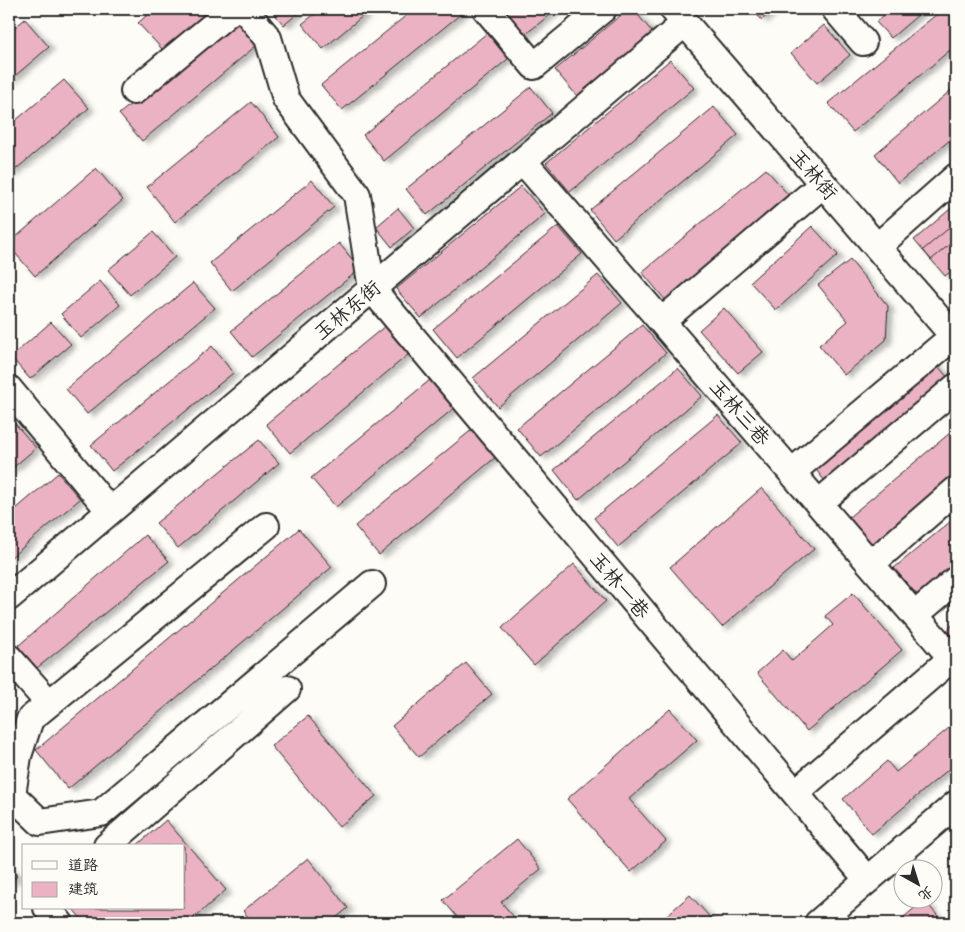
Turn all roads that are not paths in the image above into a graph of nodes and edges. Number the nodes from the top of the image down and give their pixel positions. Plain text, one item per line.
1 (233, 9) edge
2 (244, 9) edge
3 (486, 9) edge
4 (603, 9) edge
5 (835, 9) edge
6 (679, 16) edge
7 (863, 42) dead end
8 (134, 91) dead end
9 (524, 161) junction
10 (956, 178) edge
11 (823, 184) junction
12 (877, 247) junction
13 (372, 289) junction
14 (662, 321) junction
15 (952, 326) edge
16 (956, 388) edge
17 (9, 389) edge
18 (792, 472) junction
19 (956, 490) edge
20 (819, 503) junction
21 (110, 511) junction
22 (266, 526) dead end
23 (872, 563) junction
24 (956, 580) edge
25 (372, 584) dead end
26 (9, 597) edge
27 (916, 614) junction
28 (9, 658) edge
29 (954, 660) edge
30 (287, 689) dead end
31 (49, 704) junction
32 (795, 793) junction
33 (956, 804) edge
34 (109, 844) edge
35 (868, 880) junction
36 (49, 910) edge
37 (60, 923) edge
38 (818, 923) edge

1 - 8 street
2 - 13 street
3 - 4 street
5 - 7 street
6 - 9 street, 玉林东街
6 - 11 street, 玉林街
9 - 13 street, 玉林东街
9 - 14 street, 玉林三巷
10 - 12 street
11 - 12 street, 玉林街
11 - 14 street
12 - 15 street, 玉林街
13 - 21 street, 玉林东街
13 - 32 street, 玉林一巷
14 - 18 street, 玉林三巷
15 - 18 street
16 - 20 street
17 - 21 street
18 - 20 street, 玉林三巷
19 - 23 street
20 - 23 street, 玉林三巷
21 - 26 street, 玉林东街
22 - 31 street
23 - 27 street, 玉林三巷
24 - 27 street
25 - 31 street
27 - 29 street, 玉林三巷
28 - 31 street
29 - 32 street
30 - 34 street
32 - 35 street, 玉林一巷
33 - 35 street
35 - 38 street
36 - 37 street

